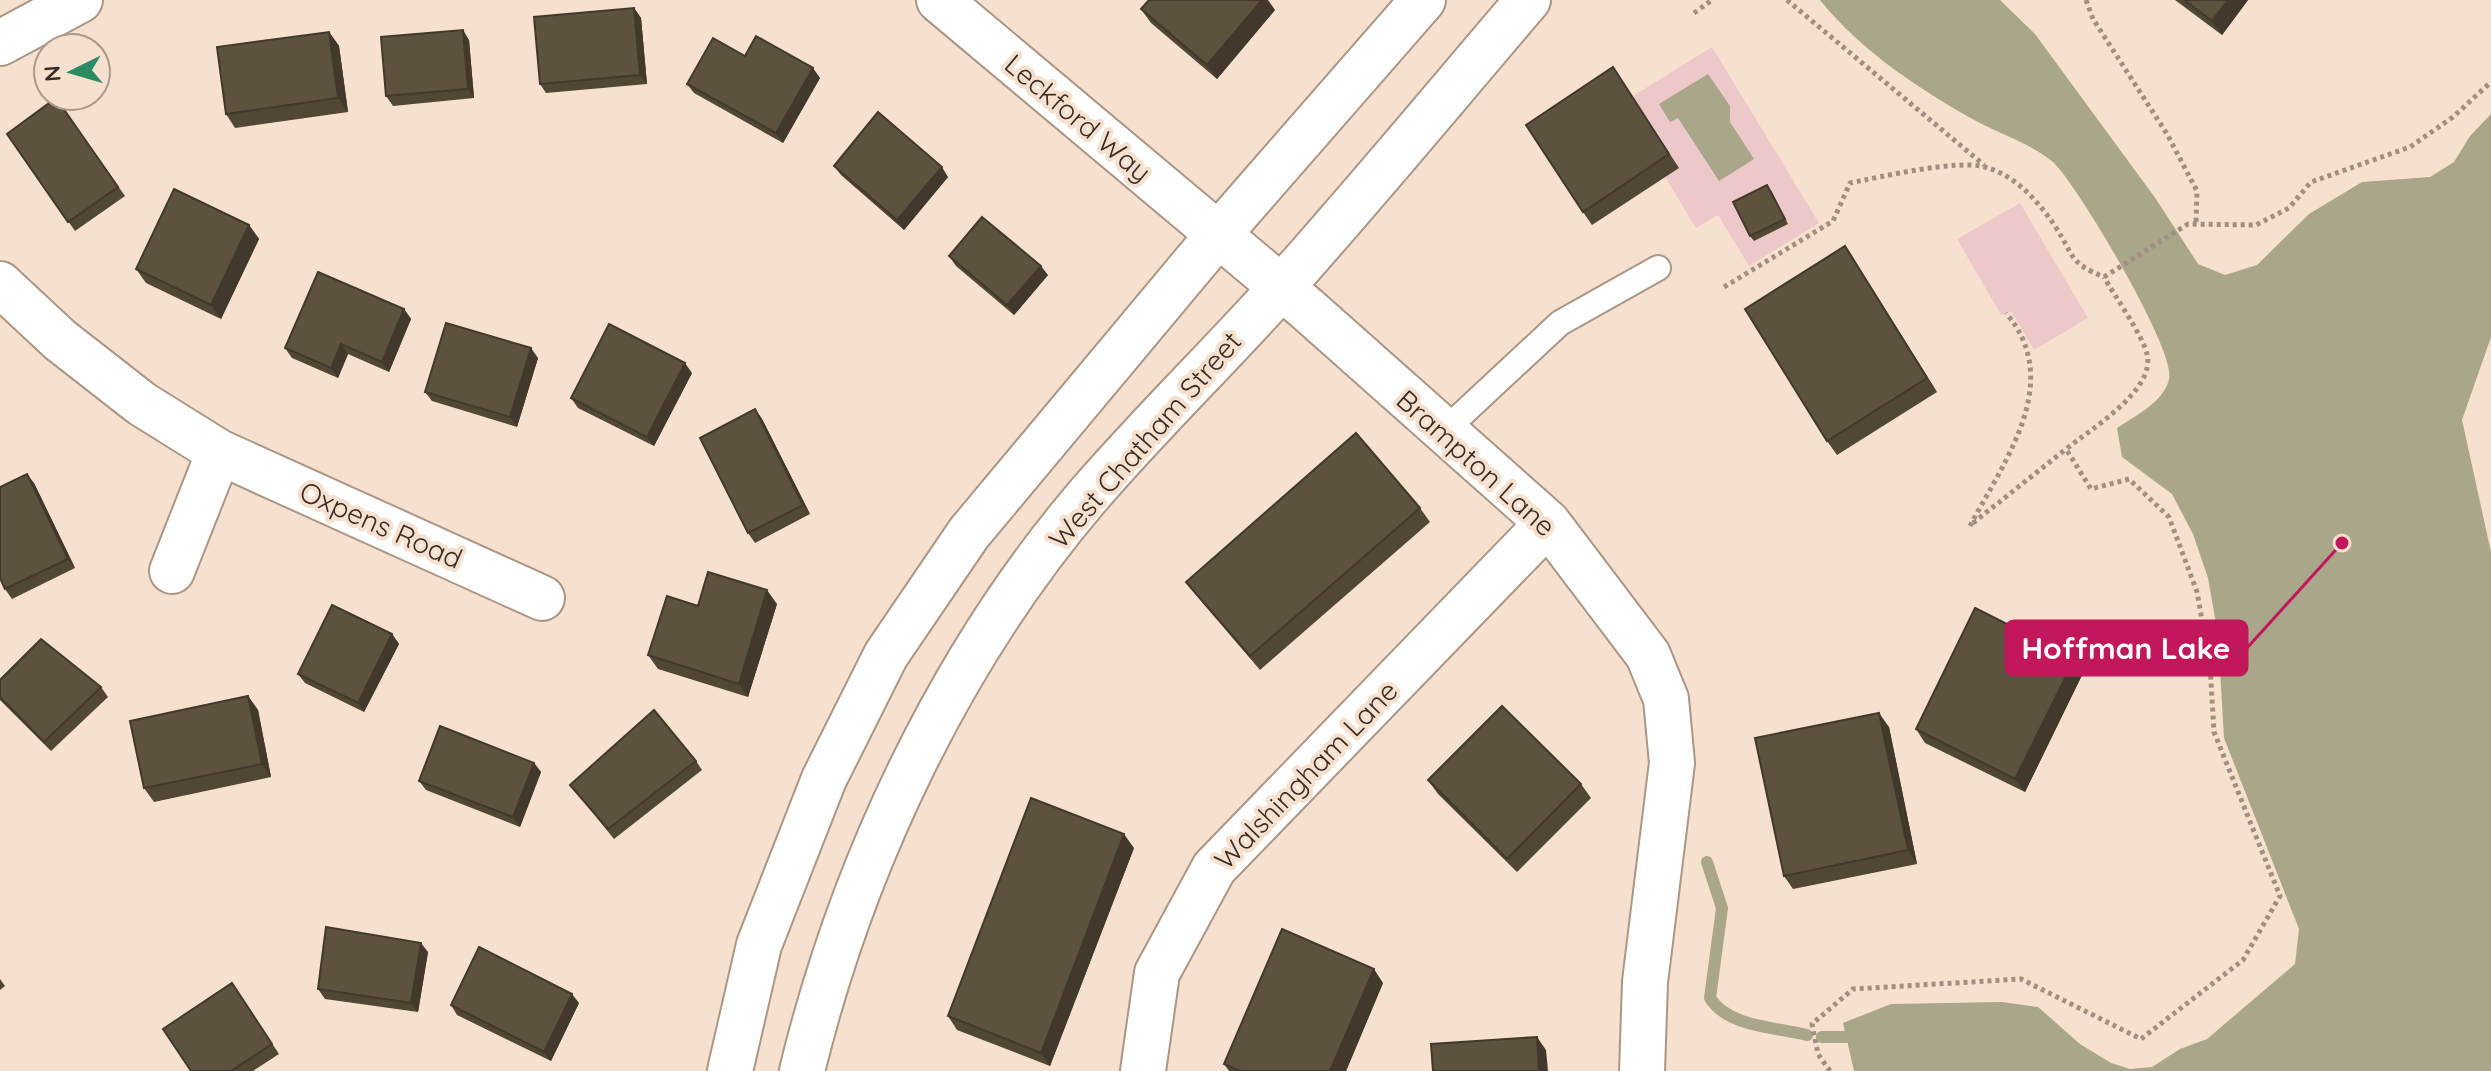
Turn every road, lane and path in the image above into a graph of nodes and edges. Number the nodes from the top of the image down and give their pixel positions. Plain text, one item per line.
1 (80, 0) edge
2 (939, 0) edge
3 (1423, 0) edge
4 (1528, 0) edge
5 (1712, 0) edge
6 (1787, 0) edge
7 (2086, 0) edge
8 (1694, 13) dead end
9 (0, 43) edge
10 (2491, 82) edge
11 (1984, 166) junction
12 (2196, 223) junction
13 (1217, 236) junction
14 (1658, 268) dead end
15 (2104, 277) junction
16 (0, 284) edge
17 (1724, 287) dead end
18 (1280, 289) junction
19 (2006, 313) dead end
20 (1443, 432) junction
21 (2066, 449) junction
22 (219, 452) junction
23 (1548, 523) junction
24 (172, 571) dead end
25 (542, 598) dead end
26 (730, 1071) edge
27 (802, 1071) edge
28 (1143, 1071) edge
29 (1642, 1071) edge
30 (1830, 1071) edge

1 - 9 street
2 - 13 street, Leckford Way
3 - 13 street
4 - 18 street, West Chatham Street
5 - 8 path
6 - 11 path
7 - 12 path
10 - 12 path
11 - 15 path
11 - 17 path
12 - 15 path
13 - 18 street, Brampton Lane
13 - 26 street
14 - 20 lane
15 - 21 path
16 - 22 street, Oxpens Road
18 - 20 street, Brampton Lane
18 - 27 street, West Chatham Street
19 - 21 path
20 - 23 street, Brampton Lane
21 - 30 path
22 - 24 street
22 - 25 street, Oxpens Road
23 - 28 street, Walshingham Lane
23 - 29 street, Brampton Lane

